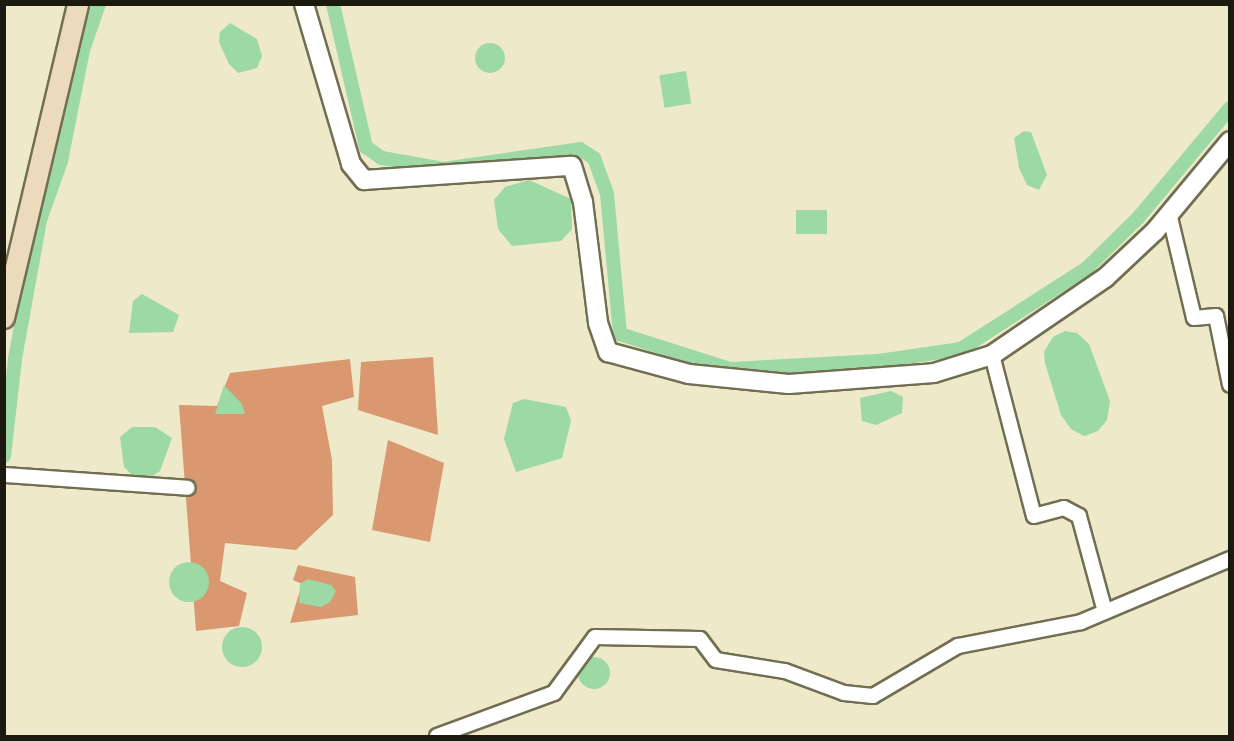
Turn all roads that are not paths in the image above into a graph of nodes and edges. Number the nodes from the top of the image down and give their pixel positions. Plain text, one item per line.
1 (78, 4) edge
2 (304, 4) edge
3 (1230, 141) edge
4 (1169, 213) junction
5 (4, 318) edge
6 (992, 355) junction
7 (1230, 385) edge
8 (6, 475) edge
9 (188, 488) dead end
10 (1230, 559) edge
11 (1105, 612) junction
12 (437, 736) edge

1 - 5 main road
2 - 6 street
3 - 4 street
4 - 6 street
4 - 7 street
6 - 11 street
8 - 9 street
10 - 11 street
11 - 12 street

